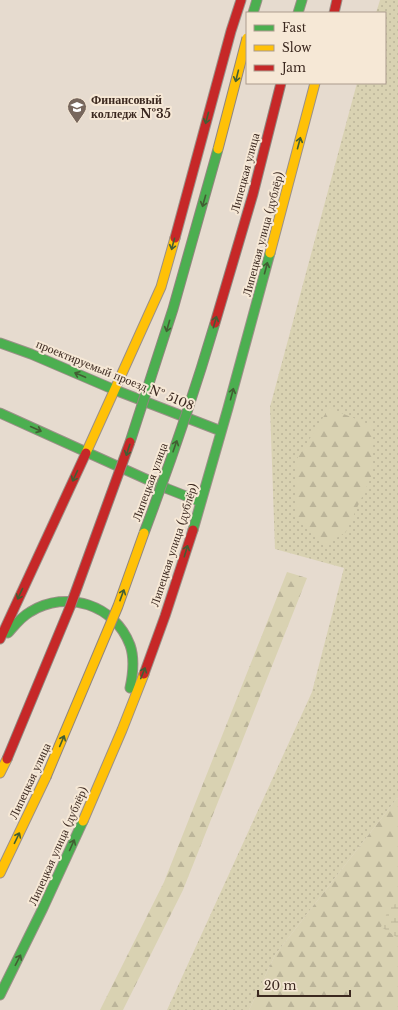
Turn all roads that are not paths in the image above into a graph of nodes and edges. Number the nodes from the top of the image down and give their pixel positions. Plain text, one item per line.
1 (241, 0) edge
2 (257, 0) edge
3 (302, 0) edge
4 (337, 0) edge
5 (253, 12) edge
6 (298, 12) edge
7 (334, 12) edge
8 (246, 42) edge
9 (281, 84) edge
10 (315, 84) edge
11 (0, 343) edge
12 (115, 390) junction
13 (0, 414) edge
14 (221, 431) junction
15 (86, 451) junction
16 (201, 502) junction
17 (0, 640) edge
18 (126, 715) junction
19 (0, 773) edge
20 (0, 873) edge
21 (0, 994) edge

1 -> 12 main road
2 - 5 main road
3 - 6 main road
4 - 7 main road
8 -> 19 main road, bridge
20 -> 9 main road, Липецкая улица, bridge
14 -> 10 main road, Липецкая улица (дублёр)
12 -> 11 main road, проектируемый проезд № 5108
12 - 14 main road, проектируемый проезд № 5108
12 - 15 main road
13 -> 15 main road
14 - 16 main road, Липецкая улица (дублёр)
15 - 16 main road
15 -> 17 main road
18 -> 16 main road, Липецкая улица (дублёр)
17 - 18 main road
21 -> 18 main road, Липецкая улица (дублёр)

